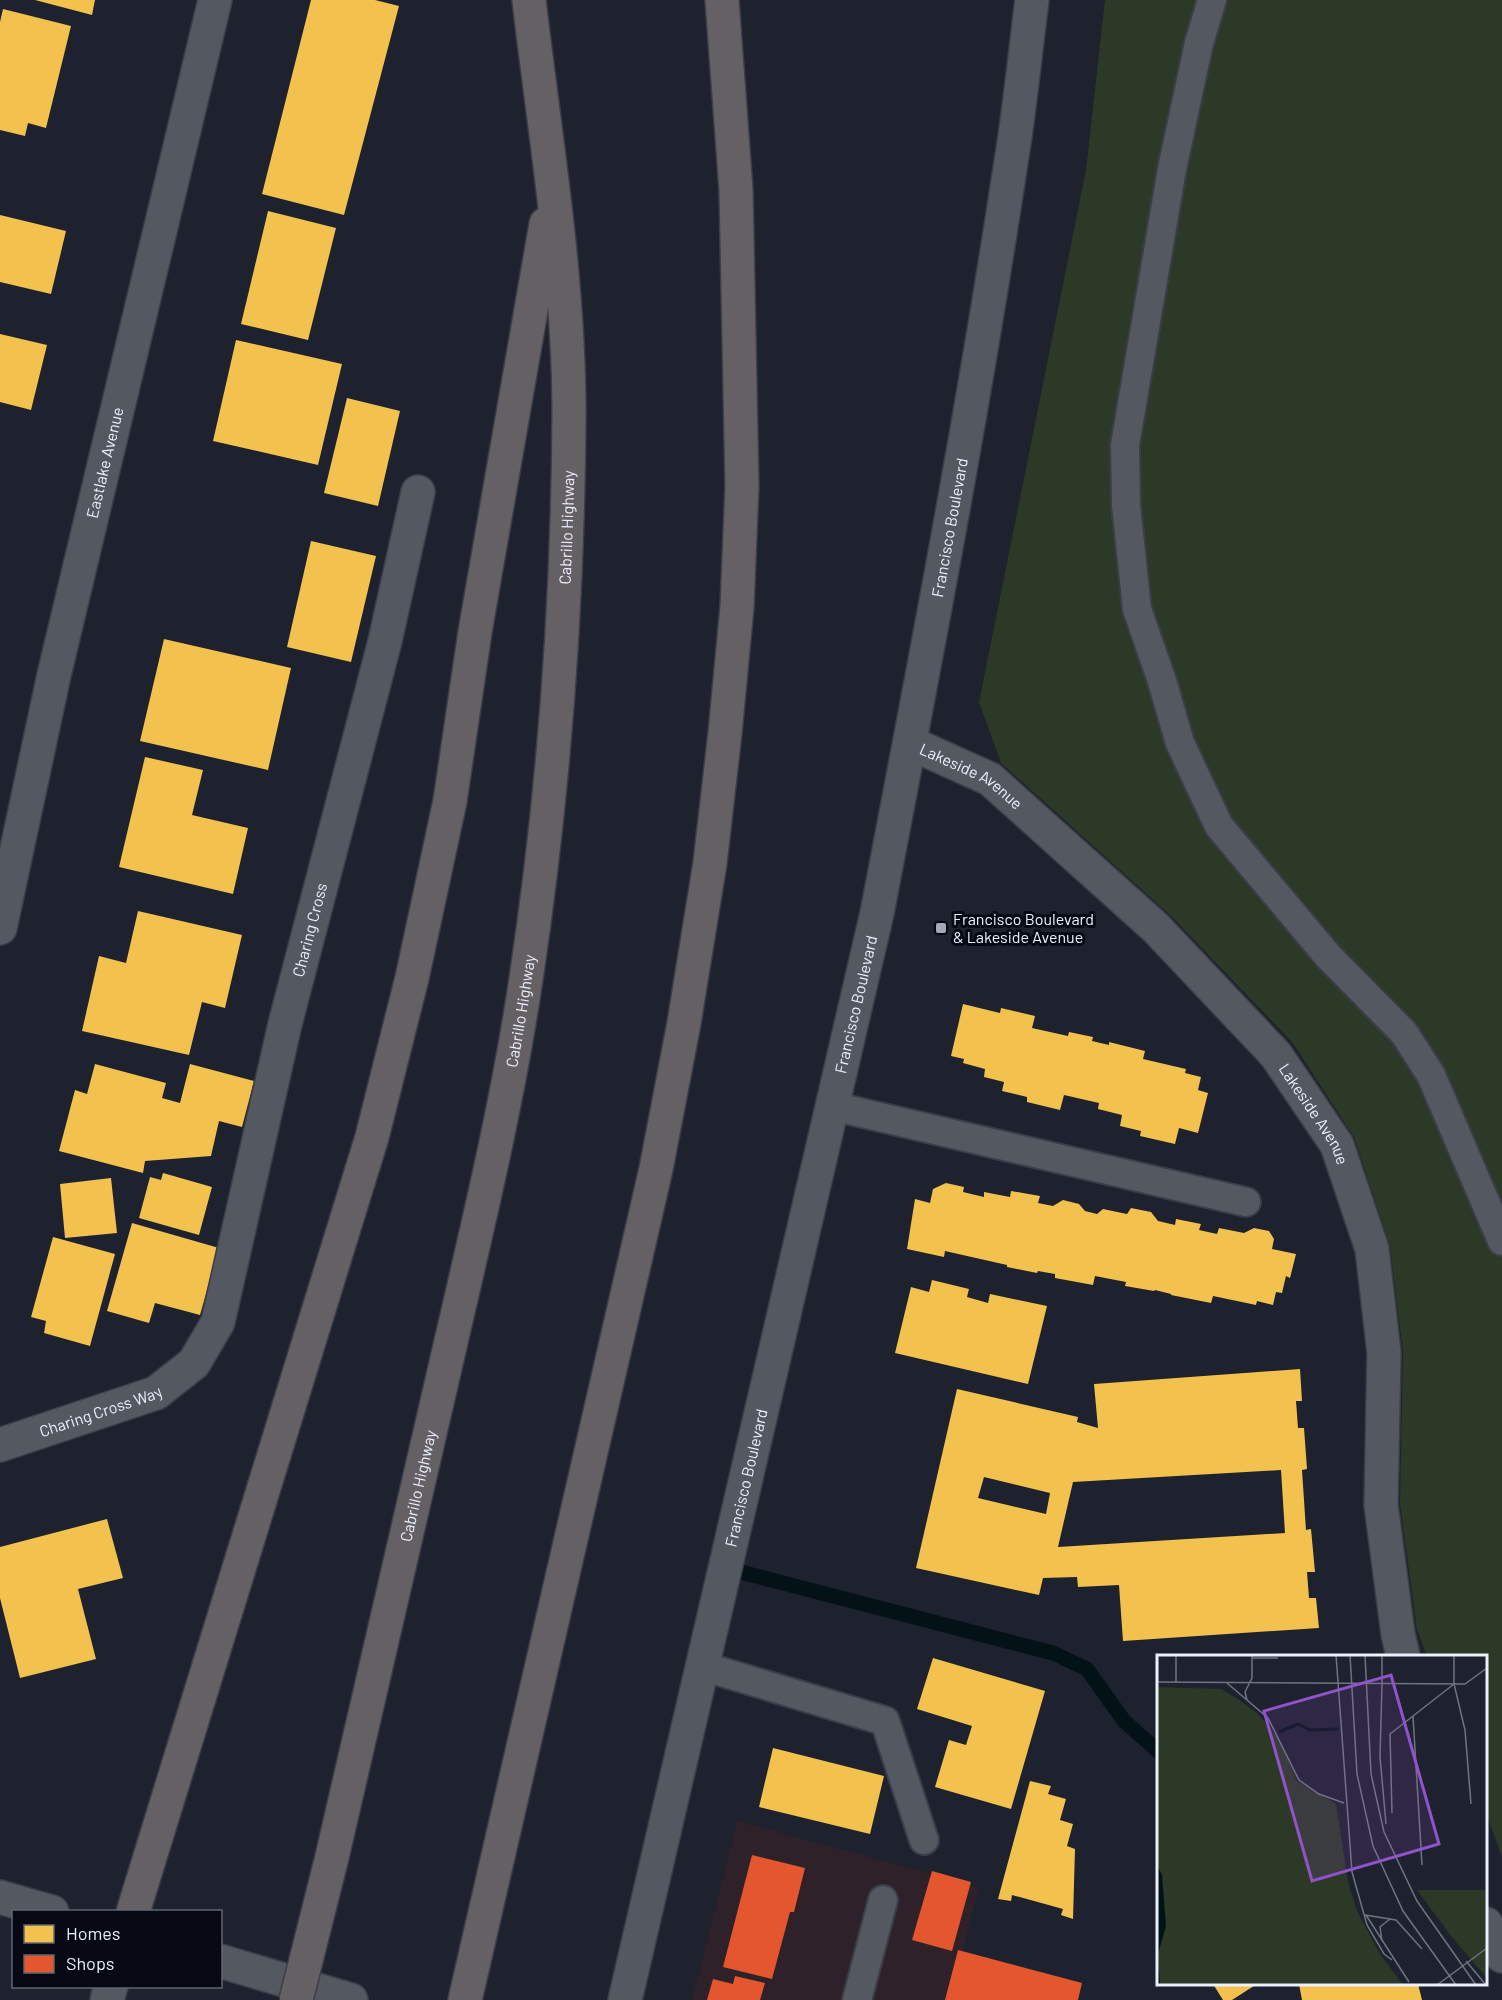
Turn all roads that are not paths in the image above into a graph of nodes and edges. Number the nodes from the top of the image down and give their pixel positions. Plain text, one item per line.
1 (215, 0) edge
2 (529, 0) edge
3 (722, 0) edge
4 (1032, 0) edge
5 (1212, 0) edge
6 (551, 189) junction
7 (418, 492) dead end
8 (910, 743) junction
9 (0, 928) edge
10 (832, 1106) junction
11 (1246, 1202) dead end
12 (1502, 1241) edge
13 (194, 1362) joint
14 (0, 1445) edge
15 (1403, 1655) edge
16 (702, 1666) junction
17 (924, 1840) dead end
18 (0, 1897) edge
19 (883, 1900) dead end
20 (48, 1910) edge
21 (133, 1910) edge
22 (1487, 1928) edge
23 (1502, 1956) edge
24 (222, 1962) edge
25 (296, 2000) edge
26 (351, 2000) edge
27 (465, 2000) edge
28 (624, 2000) edge
29 (857, 2000) edge

1 - 9 street, Eastlake Avenue
2 - 6 highway, Cabrillo Highway
3 - 27 highway
4 - 8 street, Francisco Boulevard
5 - 12 lane
6 - 21 highway
6 - 25 highway, Cabrillo Highway, bridge
7 - 13 street, Charing Cross
8 - 10 street, Francisco Boulevard
8 - 15 street, Lakeside Avenue
10 - 11 lane
10 - 16 street, Francisco Boulevard
13 - 14 street, Charing Cross Way
16 - 17 lane
16 - 28 street, Francisco Boulevard
18 - 20 street
19 - 29 lane
22 - 23 street
24 - 26 street

